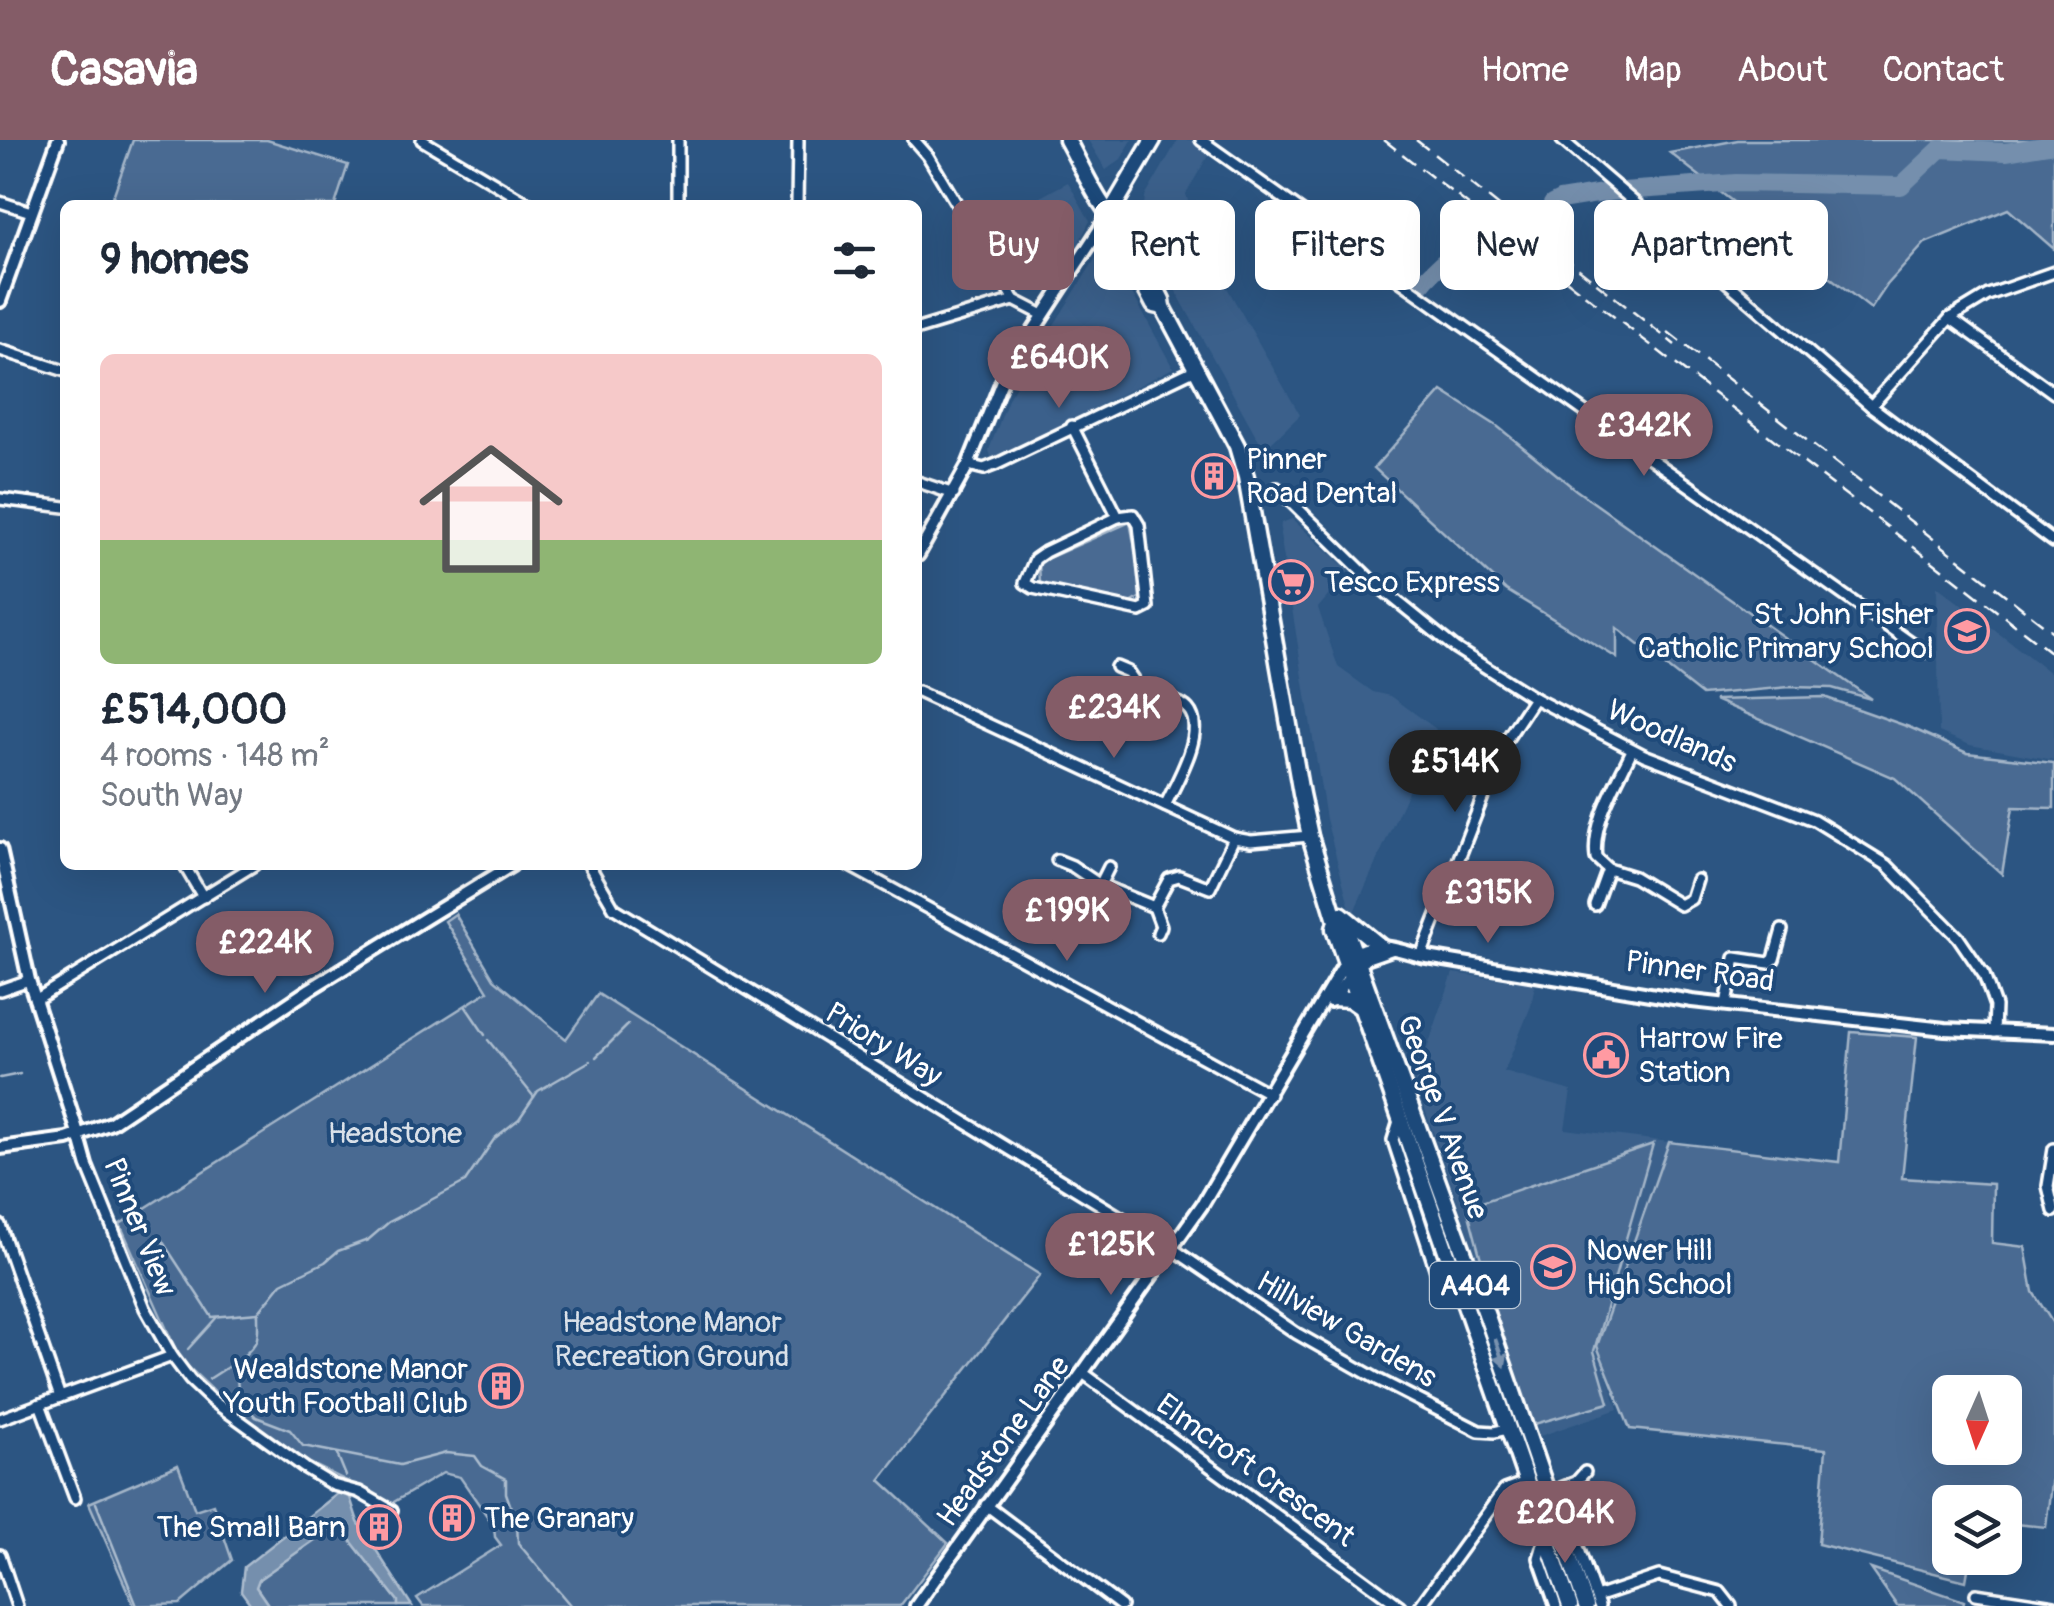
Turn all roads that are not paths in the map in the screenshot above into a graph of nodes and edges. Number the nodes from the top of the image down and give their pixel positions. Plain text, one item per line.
1 (58, 140) edge
2 (422, 140) edge
3 (678, 140) edge
4 (798, 140) edge
5 (914, 140) edge
6 (1067, 140) edge
7 (1153, 140) edge
8 (1201, 140) edge
9 (1562, 140) edge
10 (1213, 143) edge
11 (523, 200) edge
12 (678, 200) edge
13 (797, 200) edge
14 (1101, 200) edge
15 (1118, 200) edge
16 (0, 202) edge
17 (31, 212) junction
18 (1094, 237) edge
19 (2054, 272) edge
20 (1157, 290) edge
21 (1014, 300) junction
22 (0, 301) edge
23 (1042, 315) junction
24 (1950, 318) junction
25 (922, 327) edge
26 (0, 350) edge
27 (1196, 369) junction
28 (60, 370) edge
29 (2054, 392) edge
30 (1870, 406) junction
31 (1072, 426) junction
32 (968, 465) junction
33 (922, 483) edge
34 (1277, 488) dead end
35 (954, 494) junction
36 (0, 499) edge
37 (1289, 502) junction
38 (60, 506) edge
39 (1279, 508) dead end
40 (1118, 517) junction
41 (2054, 542) edge
42 (922, 548) edge
43 (1924, 652) dead end
44 (1116, 667) dead end
45 (922, 694) edge
46 (1534, 698) junction
47 (1632, 750) junction
48 (1165, 806) junction
49 (1310, 836) junction
50 (1234, 838) junction
51 (0, 849) edge
52 (1057, 860) dead end
53 (1109, 867) dead end
54 (187, 870) edge
55 (246, 870) edge
56 (496, 870) edge
57 (592, 870) edge
58 (857, 870) edge
59 (1608, 870) junction
60 (1697, 880) dead end
61 (1100, 886) junction
62 (203, 897) junction
63 (1595, 905) dead end
64 (1154, 907) junction
65 (1334, 914) junction
66 (1782, 930) dead end
67 (1158, 933) dead end
68 (1386, 947) junction
69 (1421, 956) junction
70 (1352, 964) junction
71 (29, 980) junction
72 (0, 990) edge
73 (34, 1000) junction
74 (1328, 1001) junction
75 (1726, 1004) junction
76 (1360, 1006) junction
77 (1994, 1032) junction
78 (2054, 1034) edge
79 (1270, 1094) junction
80 (1400, 1118) junction
81 (79, 1136) junction
82 (0, 1148) edge
83 (2054, 1150) edge
84 (2054, 1212) edge
85 (1452, 1219) junction
86 (0, 1225) edge
87 (1439, 1232) junction
88 (1170, 1247) junction
89 (1460, 1293) junction
90 (172, 1356) junction
91 (1083, 1373) junction
92 (60, 1397) junction
93 (40, 1404) junction
94 (0, 1419) edge
95 (1507, 1428) junction
96 (1584, 1472) dead end
97 (1526, 1482) junction
98 (75, 1498) dead end
99 (1548, 1500) junction
100 (986, 1505) junction
101 (392, 1512) dead end
102 (1546, 1536) junction
103 (0, 1554) edge
104 (1103, 1593) junction
105 (1976, 1594) dead end
106 (1594, 1603) edge
107 (17, 1606) edge
108 (916, 1606) edge
109 (1094, 1606) edge
110 (1120, 1606) edge
111 (1400, 1606) edge
112 (1420, 1606) edge
113 (1556, 1606) edge
114 (1570, 1606) edge
115 (1731, 1606) edge
116 (2054, 1606) edge

1 - 17 street
2 - 11 street
3 - 12 street
4 - 13 street
5 - 21 street
6 - 14 main road, A404
7 - 15 main road
8 - 10 street
9 - 30 street
10 - 43 street
16 - 17 street
17 - 22 street
18 - 23 street
19 - 24 street
20 - 27 main road, A404
21 - 23 street
21 - 25 street
23 - 32 street
24 - 29 street
24 - 30 street
26 - 28 street
27 - 31 street
27 - 49 main road, A404
30 - 41 street
31 - 32 street
31 - 40 street
32 - 35 street
33 - 35 street
34 - 37 street, Woodlands
35 - 42 street
36 - 38 street
37 - 39 street
37 - 46 street, Woodlands
40 - 40 street
44 - 48 street
45 - 48 street
46 - 47 street, Woodlands
46 - 69 street
47 - 59 street
47 - 77 street, Woodlands
48 - 50 street
49 - 50 street
49 - 65 main road, A404
50 - 64 street
51 - 71 street, Pinner View
52 - 61 street
53 - 61 street
54 - 62 street
55 - 62 street
56 - 81 street
57 - 88 street, Priory Way
58 - 79 street
59 - 60 street
59 - 63 street
61 - 64 street
62 - 73 street
64 - 67 street
65 - 68 main road
65 - 70 main road, A404
66 - 75 street
68 - 69 street, Pinner Road
68 - 70 street
69 - 75 street, Pinner Road
70 - 74 street, Headstone Lane
70 - 76 main road, George V Avenue / A404
70 - 85 main road, George V Avenue / A404
71 - 72 street
71 - 73 street, Pinner View
73 - 81 street, Pinner View
74 - 76 main road
74 - 79 street, Headstone Lane
75 - 77 street, Pinner Road
76 - 80 main road, George V Avenue / A404
77 - 78 street, Pinner Road
79 - 88 street, Headstone Lane
80 - 87 main road, George V Avenue / A404
80 - 89 street, George V Avenue
81 - 82 street
81 - 90 street, Pinner View
83 - 84 street
85 - 87 main road
85 -> 99 main road, George V Avenue / A404
86 - 92 street
87 - 89 main road, George V Avenue / A404
88 - 91 street, Headstone Lane
88 - 95 street, Hillview Gardens
89 - 95 main road, George V Avenue / A404
90 - 92 street
90 - 101 street, Pinner View
91 - 100 street, Headstone Lane
91 - 111 street, Elmcroft Crescent
92 - 93 street
93 - 94 street
93 - 98 street
95 - 97 main road, George V Avenue / A404
96 - 99 street
97 - 102 main road, George V Avenue / A404
97 - 112 street
99 - 106 main road, George V Avenue / A404
100 - 104 street
100 - 108 street, Headstone Lane
102 - 113 street, George V Avenue
102 - 114 main road, George V Avenue / A404
103 - 107 street
104 - 109 street
104 - 110 street
105 - 116 street
106 - 115 street

